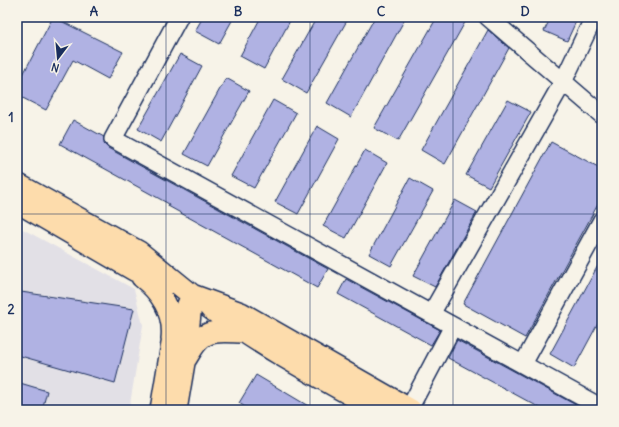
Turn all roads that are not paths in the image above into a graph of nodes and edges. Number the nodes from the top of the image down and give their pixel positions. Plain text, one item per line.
1 (179, 17) edge
2 (488, 17) edge
3 (594, 17) edge
4 (563, 82) junction
5 (602, 115) edge
6 (17, 184) edge
7 (17, 202) edge
8 (602, 220) edge
9 (134, 270) junction
10 (192, 295) junction
11 (431, 314) junction
12 (453, 326) junction
13 (244, 332) junction
14 (178, 357) junction
15 (523, 364) junction
16 (602, 408) edge
17 (410, 409) edge
18 (161, 410) edge
19 (176, 410) edge
20 (378, 410) edge

1 - 11 street
2 - 4 street
3 - 4 street
4 - 5 street
4 - 11 street
6 - 10 main road
7 - 9 main road
8 - 15 street
9 - 10 main road
9 - 14 main road
10 - 13 main road
10 - 14 main road
10 - 17 main road
11 - 12 street
12 - 15 street
12 - 17 street
13 - 14 main road
13 - 20 main road
14 - 18 main road
14 - 19 main road
15 - 16 street

